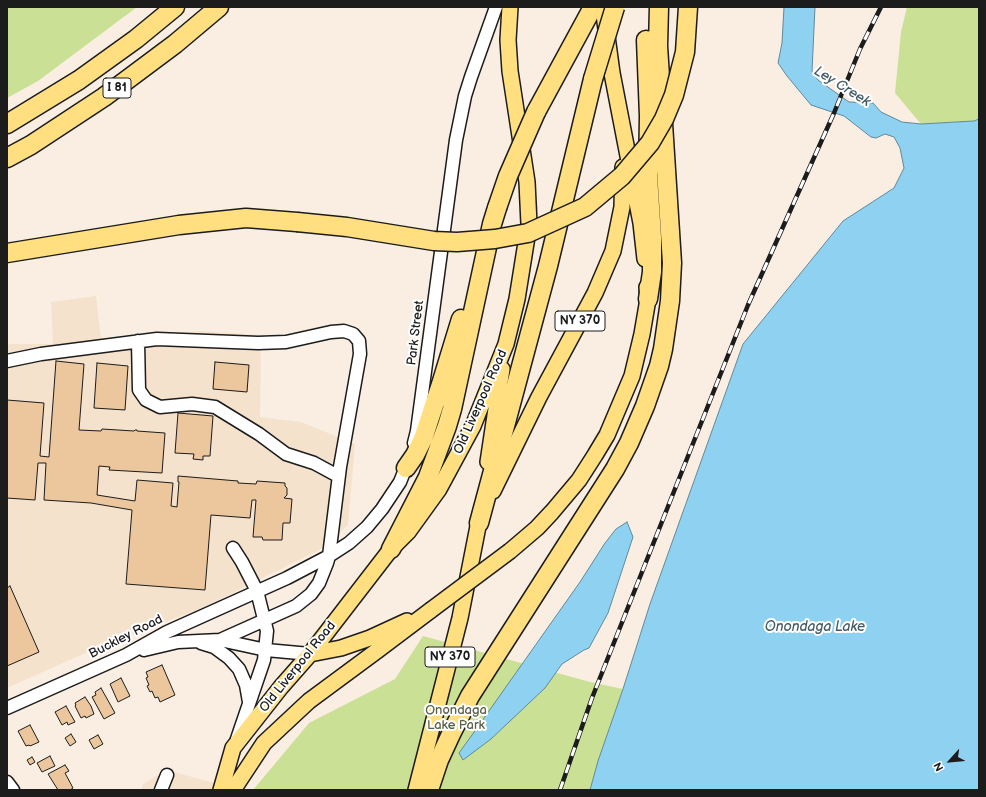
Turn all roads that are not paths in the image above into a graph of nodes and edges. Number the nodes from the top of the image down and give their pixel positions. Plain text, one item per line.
1 (175, 7) edge
2 (219, 7) edge
3 (496, 7) edge
4 (510, 7) edge
5 (593, 7) edge
6 (647, 7) edge
7 (658, 7) edge
8 (688, 7) edge
9 (605, 10) edge
10 (618, 104) junction
11 (7, 124) edge
12 (7, 158) edge
13 (497, 208) junction
14 (7, 253) edge
15 (648, 299) junction
16 (138, 341) junction
17 (506, 344) junction
18 (7, 361) edge
19 (406, 468) junction
20 (338, 476) junction
21 (479, 523) junction
22 (233, 548) dead end
23 (391, 549) junction
24 (328, 556) junction
25 (257, 591) junction
26 (431, 610) junction
27 (265, 620) junction
28 (220, 640) junction
29 (192, 642) junction
30 (266, 650) junction
31 (310, 654) junction
32 (126, 655) junction
33 (249, 705) junction
34 (7, 708) edge
35 (234, 748) junction
36 (166, 775) dead end
37 (7, 782) edge
38 (13, 790) edge
39 (161, 790) edge
40 (221, 790) edge
41 (233, 790) edge
42 (416, 790) edge
43 (429, 790) edge

1 - 11 highway, I 81
2 - 12 highway, I 81
3 - 19 street, Park Street
4 - 17 main road, Old Liverpool Road / NY 370
5 - 13 highway, bridge
6 - 15 highway
7 - 43 highway
8 - 14 highway, bridge
9 - 10 main road, NY 370
9 - 21 highway, bridge
10 - 15 main road
10 - 21 main road, NY 370
13 - 19 highway
13 - 23 highway
15 - 26 main road, bridge
16 - 18 street
16 - 20 street
16 - 20 street
17 - 21 main road, NY 370
17 - 23 main road, Old Liverpool Road
19 - 24 street, Park Street
20 - 24 street
21 - 42 main road, NY 370
22 - 25 street, Old Liverpool Road
23 - 31 main road, Old Liverpool Road
24 - 25 street, Park Street
24 - 27 street
25 - 27 street, Old Liverpool Road
25 - 32 street, Buckley Road
26 - 31 main road
26 - 41 main road
27 - 28 street
27 - 30 street, Old Liverpool Road
28 - 29 street
28 - 30 street
29 - 32 street
29 - 33 street
30 - 31 street
30 - 33 street, Old Liverpool Road
31 - 35 main road, Old Liverpool Road
32 - 34 street, Buckley Road
33 - 35 street, Old Liverpool Road
35 - 40 main road, Old Liverpool Road
36 - 39 street
37 - 38 street

